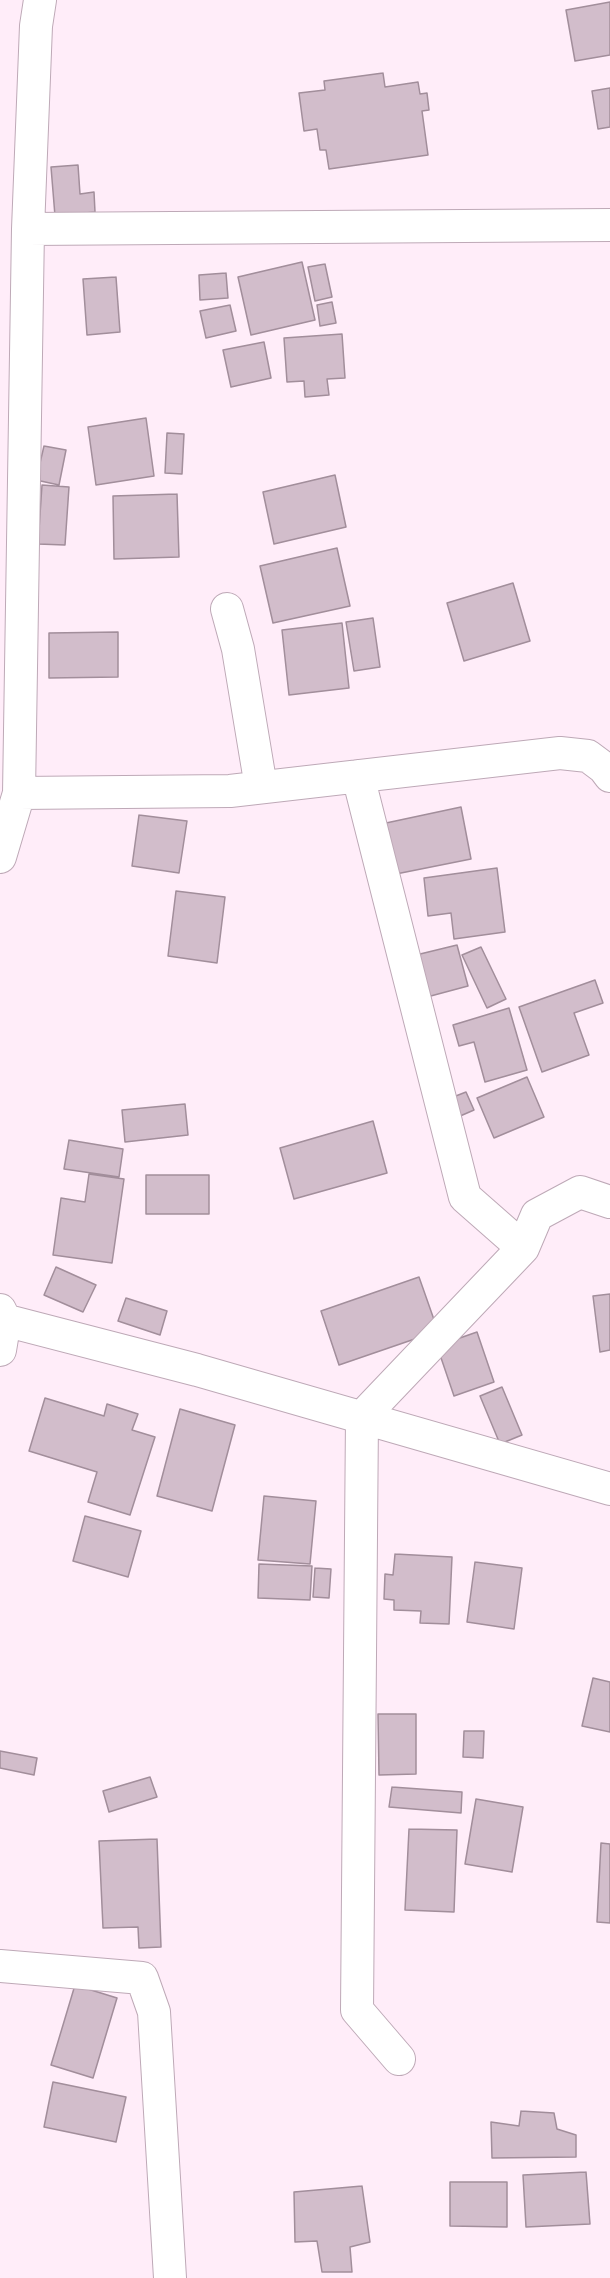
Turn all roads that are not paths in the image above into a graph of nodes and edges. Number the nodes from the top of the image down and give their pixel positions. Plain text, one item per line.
1 (40, 0) edge
2 (610, 225) edge
3 (28, 230) junction
4 (14, 297) edge
5 (227, 609) dead end
6 (358, 776) junction
7 (610, 776) edge
8 (261, 787) junction
9 (19, 793) junction
10 (0, 857) edge
11 (610, 1202) edge
12 (523, 1248) junction
13 (1, 1325) edge
14 (362, 1417) junction
15 (610, 1489) edge
16 (0, 1966) edge
17 (399, 2059) dead end
18 (170, 2278) edge

1 - 3 street
2 - 3 street
3 - 4 street
4 - 9 street
5 - 8 street
6 - 7 street
6 - 8 street
6 - 12 street
8 - 9 street
9 - 10 street
11 - 12 street
12 - 14 street
13 - 14 street
14 - 15 street
14 - 17 street
16 - 18 street

